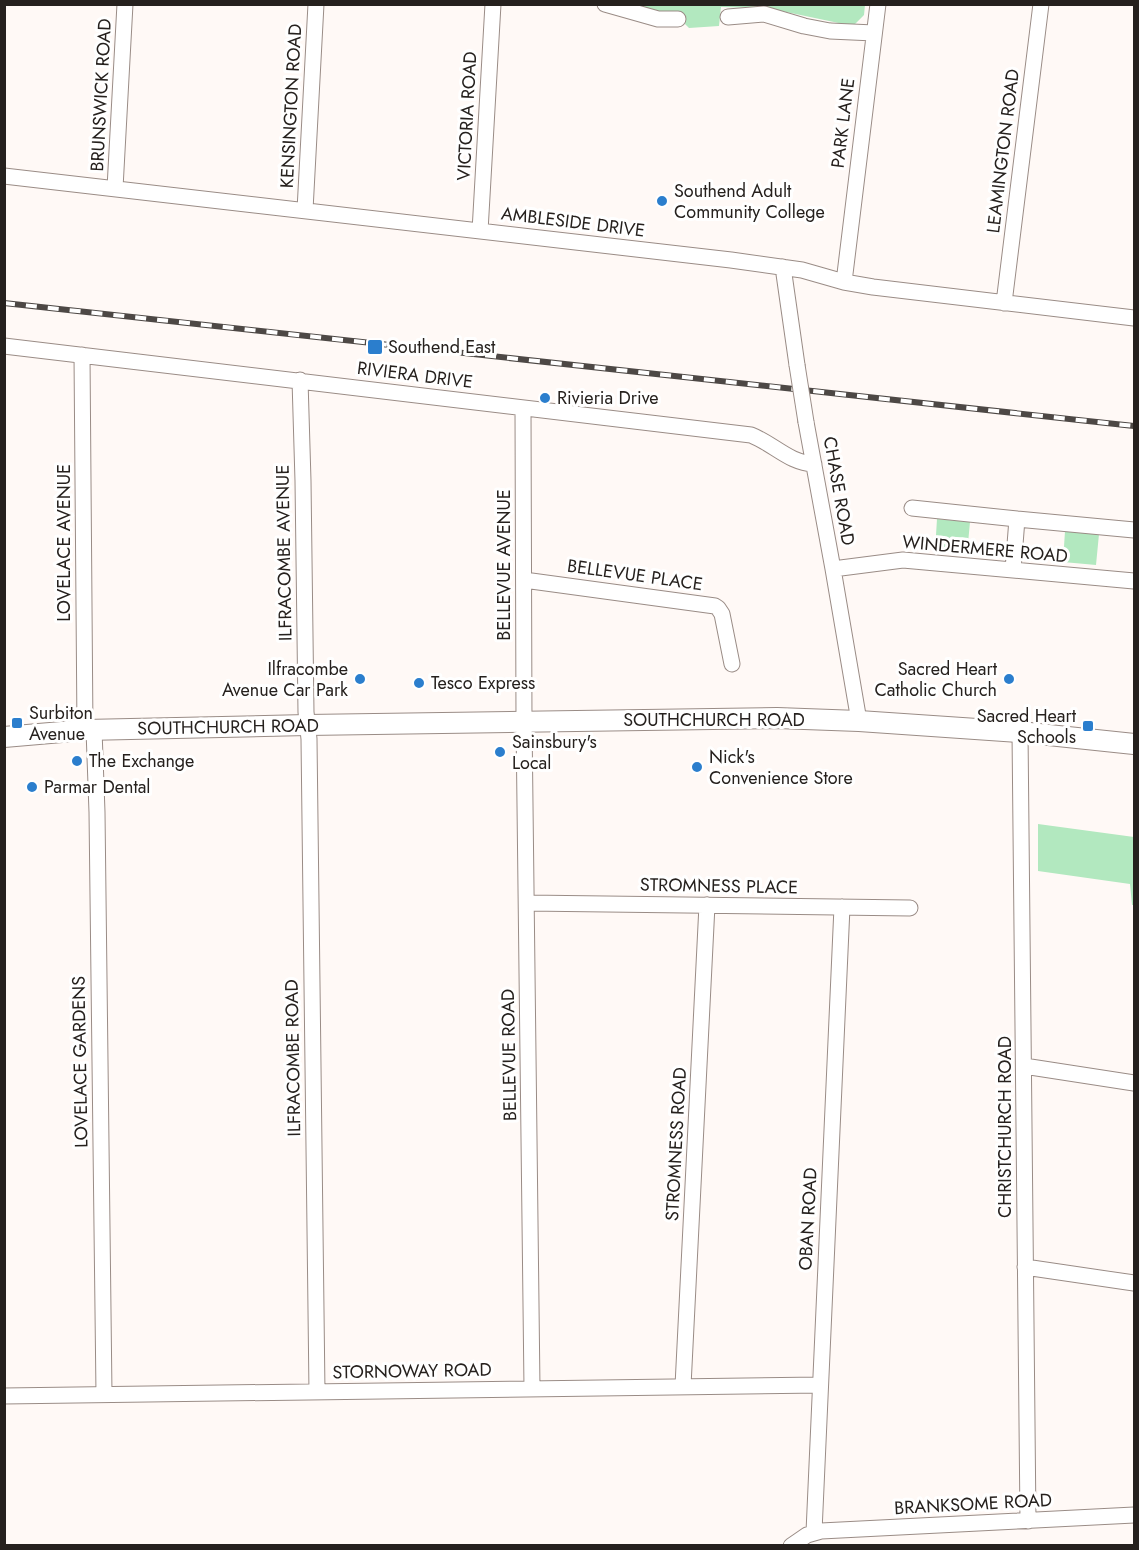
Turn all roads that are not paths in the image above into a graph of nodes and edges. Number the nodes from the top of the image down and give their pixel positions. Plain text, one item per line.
1 (125, 4) edge
2 (316, 4) edge
3 (493, 4) edge
4 (605, 4) edge
5 (878, 4) edge
6 (1041, 4) edge
7 (728, 17) dead end
8 (678, 20) dead end
9 (874, 33) junction
10 (4, 176) edge
11 (115, 188) junction
12 (305, 210) junction
13 (480, 231) junction
14 (783, 267) junction
15 (843, 282) junction
16 (1004, 303) junction
17 (1134, 318) edge
18 (4, 346) edge
19 (82, 355) junction
20 (300, 380) junction
21 (523, 409) junction
22 (814, 464) junction
23 (912, 508) dead end
24 (1017, 519) junction
25 (1134, 530) edge
26 (833, 569) junction
27 (1013, 570) junction
28 (524, 580) junction
29 (1134, 581) edge
30 (732, 664) dead end
31 (859, 721) junction
32 (524, 722) junction
33 (307, 725) junction
34 (90, 730) junction
35 (1020, 732) junction
36 (4, 737) edge
37 (1134, 744) edge
38 (527, 903) junction
39 (707, 904) junction
40 (842, 907) junction
41 (910, 908) dead end
42 (1024, 1066) junction
43 (1134, 1083) edge
44 (1025, 1267) junction
45 (1134, 1283) edge
46 (820, 1385) junction
47 (683, 1386) junction
48 (532, 1388) junction
49 (317, 1392) junction
50 (104, 1394) junction
51 (4, 1396) edge
52 (1134, 1515) edge
53 (1028, 1521) junction
54 (814, 1532) junction
55 (791, 1545) edge

1 - 11 street, BRUNSWICK ROAD
2 - 12 street, KENSINGTON ROAD
3 - 13 street, VICTORIA ROAD
4 - 8 street
5 - 9 street, PARK LANE
6 - 16 street, LEAMINGTON ROAD
7 - 9 street
9 - 15 street, PARK LANE
10 - 11 street, AMBLESIDE DRIVE
11 - 12 street, AMBLESIDE DRIVE
12 - 13 street, AMBLESIDE DRIVE
13 - 14 street, AMBLESIDE DRIVE
14 - 15 street, AMBLESIDE DRIVE
14 - 22 street, CHASE ROAD, bridge
15 - 16 street, AMBLESIDE DRIVE
16 - 17 street, AMBLESIDE DRIVE
18 - 19 street, RIVIERA DRIVE
19 - 20 street, RIVIERA DRIVE
19 - 34 street, LOVELACE AVENUE
20 - 21 street, RIVIERA DRIVE
20 - 33 street, ILFRACOMBE AVENUE
21 - 22 street, RIVIERA DRIVE
21 - 28 street, BELLEVUE AVENUE
22 - 26 street, CHASE ROAD
23 - 24 street
24 - 25 street
24 - 27 street
26 - 27 street, WINDERMERE ROAD
26 - 31 street, CHASE ROAD
27 - 29 street, WINDERMERE ROAD
28 - 30 street, BELLEVUE PLACE
28 - 32 street, BELLEVUE AVENUE
31 - 32 main road, SOUTHCHURCH ROAD
31 - 35 main road, SOUTHCHURCH ROAD
32 - 33 main road, SOUTHCHURCH ROAD
32 - 38 street, BELLEVUE ROAD
33 - 34 main road, SOUTHCHURCH ROAD
33 - 49 street, ILFRACOMBE ROAD
34 - 36 main road, SOUTHCHURCH ROAD
34 - 50 street, LOVELACE GARDENS
35 - 37 main road, SOUTHCHURCH ROAD
35 - 42 street, CHRISTCHURCH ROAD
38 - 39 street, STROMNESS PLACE
38 - 48 street, BELLEVUE ROAD
39 - 40 street, STROMNESS PLACE
39 - 47 street, STROMNESS ROAD
40 - 41 street, STROMNESS PLACE
40 - 46 street, OBAN ROAD
42 - 43 street
42 - 44 street, CHRISTCHURCH ROAD
44 - 45 street
44 - 53 street, CHRISTCHURCH ROAD
46 - 47 street, STORNOWAY ROAD
46 - 54 street, OBAN ROAD
47 - 48 street, STORNOWAY ROAD
48 - 49 street, STORNOWAY ROAD
49 - 50 street, STORNOWAY ROAD
50 - 51 street, STORNOWAY ROAD
52 - 53 street, BRANKSOME ROAD
53 - 54 street, BRANKSOME ROAD
54 - 55 street

